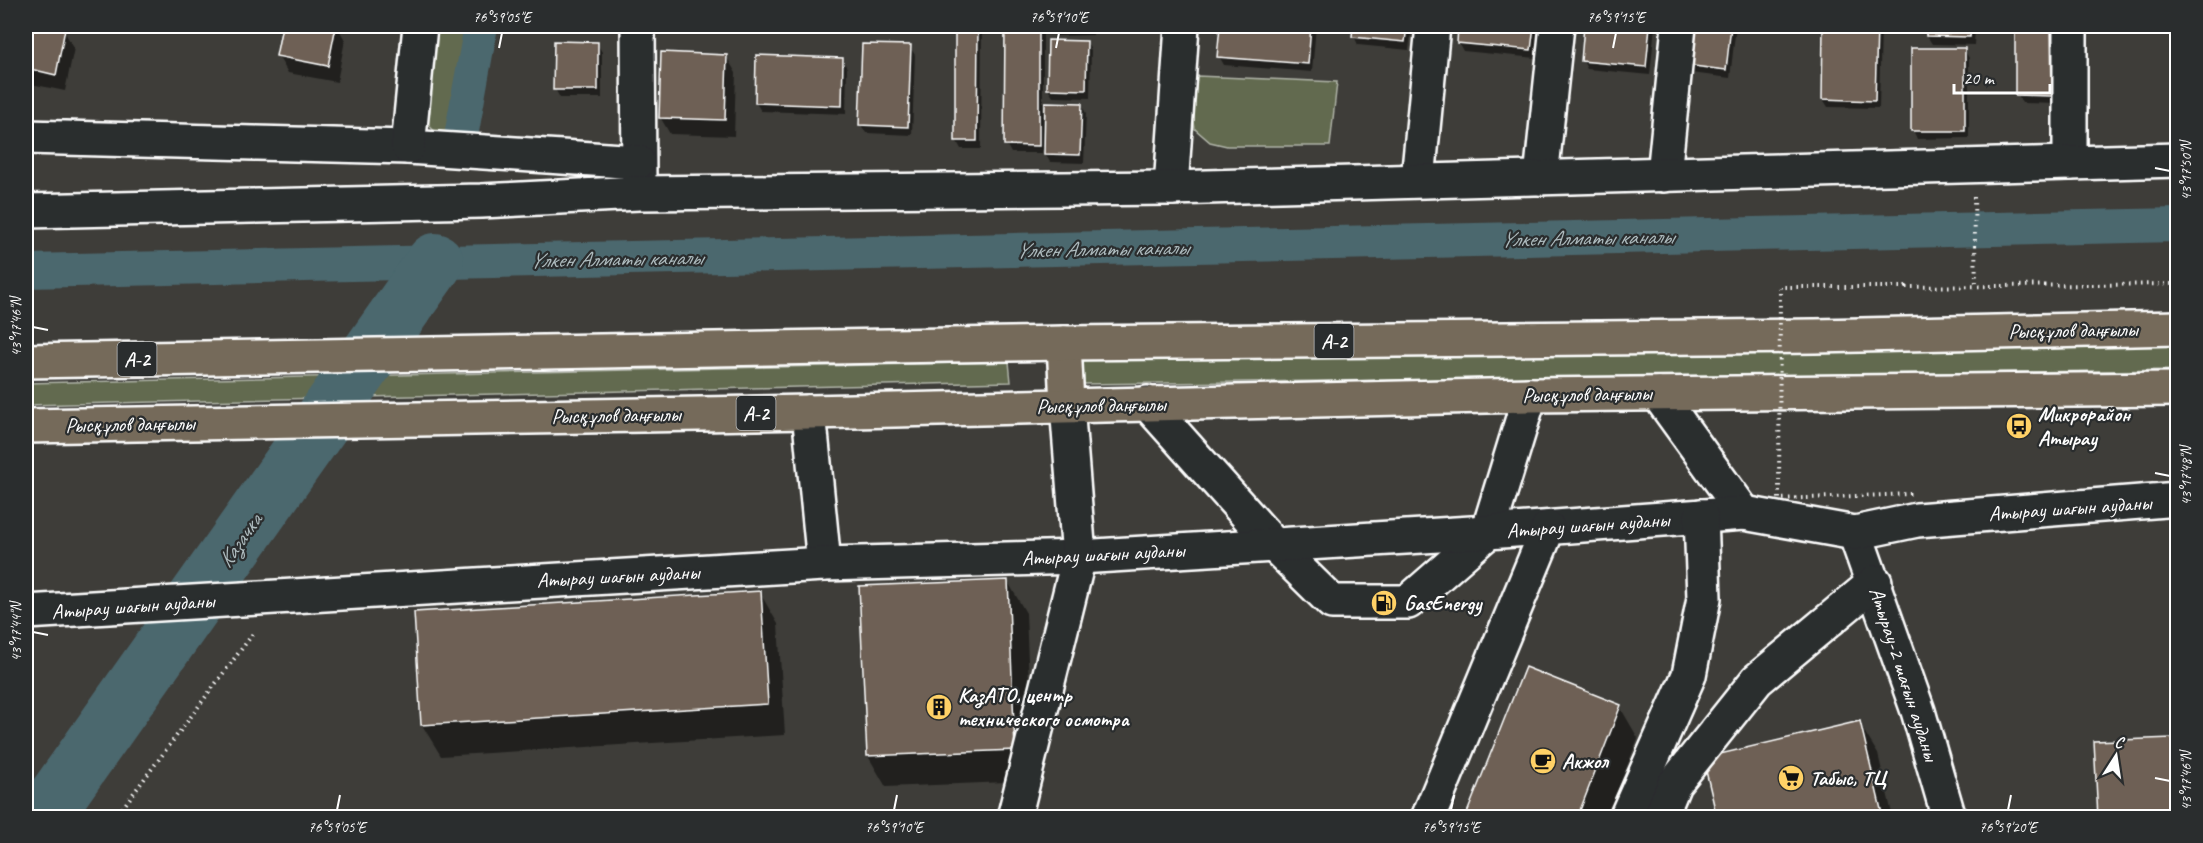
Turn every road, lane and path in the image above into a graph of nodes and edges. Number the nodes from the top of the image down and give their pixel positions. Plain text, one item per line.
1 (420, 26) edge
2 (638, 26) edge
3 (1182, 26) edge
4 (1433, 26) edge
5 (1557, 26) edge
6 (1679, 26) edge
7 (2070, 26) edge
8 (26, 137) edge
9 (408, 147) junction
10 (2178, 160) edge
11 (2070, 163) junction
12 (1664, 175) junction
13 (638, 178) junction
14 (1541, 178) junction
15 (1418, 180) junction
16 (1172, 188) junction
17 (1974, 191) dead end
18 (26, 211) edge
19 (2178, 284) edge
20 (1976, 287) junction
21 (2178, 328) edge
22 (1064, 343) junction
23 (26, 361) edge
24 (2178, 389) edge
25 (1658, 394) junction
26 (1530, 395) junction
27 (1146, 404) junction
28 (1067, 405) junction
29 (809, 412) junction
30 (26, 426) edge
31 (1911, 494) dead end
32 (2178, 499) edge
33 (1744, 513) junction
34 (1701, 516) junction
35 (1548, 528) junction
36 (1488, 532) junction
37 (1855, 533) junction
38 (1274, 545) junction
39 (1079, 557) junction
40 (824, 564) junction
41 (1875, 582) junction
42 (278, 597) junction
43 (26, 612) edge
44 (115, 818) edge
45 (1014, 818) edge
46 (1428, 818) edge
47 (1626, 818) edge
48 (1660, 818) edge
49 (1949, 818) edge

1 - 9 street
2 - 13 street
3 - 16 street
4 - 15 street
5 - 14 street
6 - 12 street
7 - 11 street
8 - 9 street
9 - 13 street
10 - 11 street
11 - 12 street
12 - 14 street
13 - 16 street
13 - 18 street
14 - 15 street
15 - 16 street
17 - 20 path
19 - 20 path
20 - 31 path, bridge
21 - 22 main road, Рысқұлов даңғылы / A-2
22 - 23 main road, Рысқұлов даңғылы / A-2
22 - 28 main road
24 - 25 main road, Рысқұлов даңғылы / A-2
25 - 26 main road, Рысқұлов даңғылы / A-2
25 - 33 street
26 - 27 main road, Рысқұлов даңғылы / A-2
26 - 36 street
27 - 28 main road, Рысқұлов даңғылы / A-2
27 - 38 street
28 - 29 main road, Рысқұлов даңғылы / A-2
28 - 39 street
29 - 30 main road, Рысқұлов даңғылы / A-2
29 - 40 street
32 - 37 street, Атырау шағын ауданы
33 - 34 street, Атырау шағын ауданы
33 - 37 street, Атырау шағын ауданы
34 - 35 street, Атырау шағын ауданы
34 - 47 street
35 - 36 street, Атырау шағын ауданы
35 - 46 street
36 - 38 street, Атырау шағын ауданы
36 - 38 street
37 - 41 street, Атырау-2 шағын ауданы
38 - 39 street, Атырау шағын ауданы
39 - 40 street, Атырау шағын ауданы
39 - 45 street
40 - 42 street, Атырау шағын ауданы
41 - 48 street
41 - 49 street, Атырау-2 шағын ауданы
42 - 43 street, Атырау шағын ауданы
42 - 44 path

